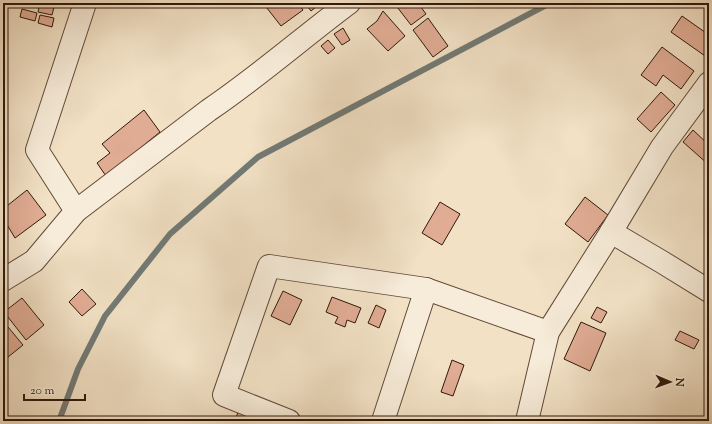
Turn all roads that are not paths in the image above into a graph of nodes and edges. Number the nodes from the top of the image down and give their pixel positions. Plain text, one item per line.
1 (85, 3) edge
2 (349, 3) edge
3 (709, 83) edge
4 (76, 211) junction
5 (611, 232) junction
6 (3, 280) edge
7 (426, 289) junction
8 (709, 291) edge
9 (548, 332) junction
10 (288, 421) edge
11 (383, 421) edge
12 (527, 421) edge

1 - 4 street
2 - 4 street
3 - 5 street
4 - 6 street
5 - 8 street
5 - 9 street
7 - 9 street
7 - 10 street
7 - 11 street
9 - 12 street

